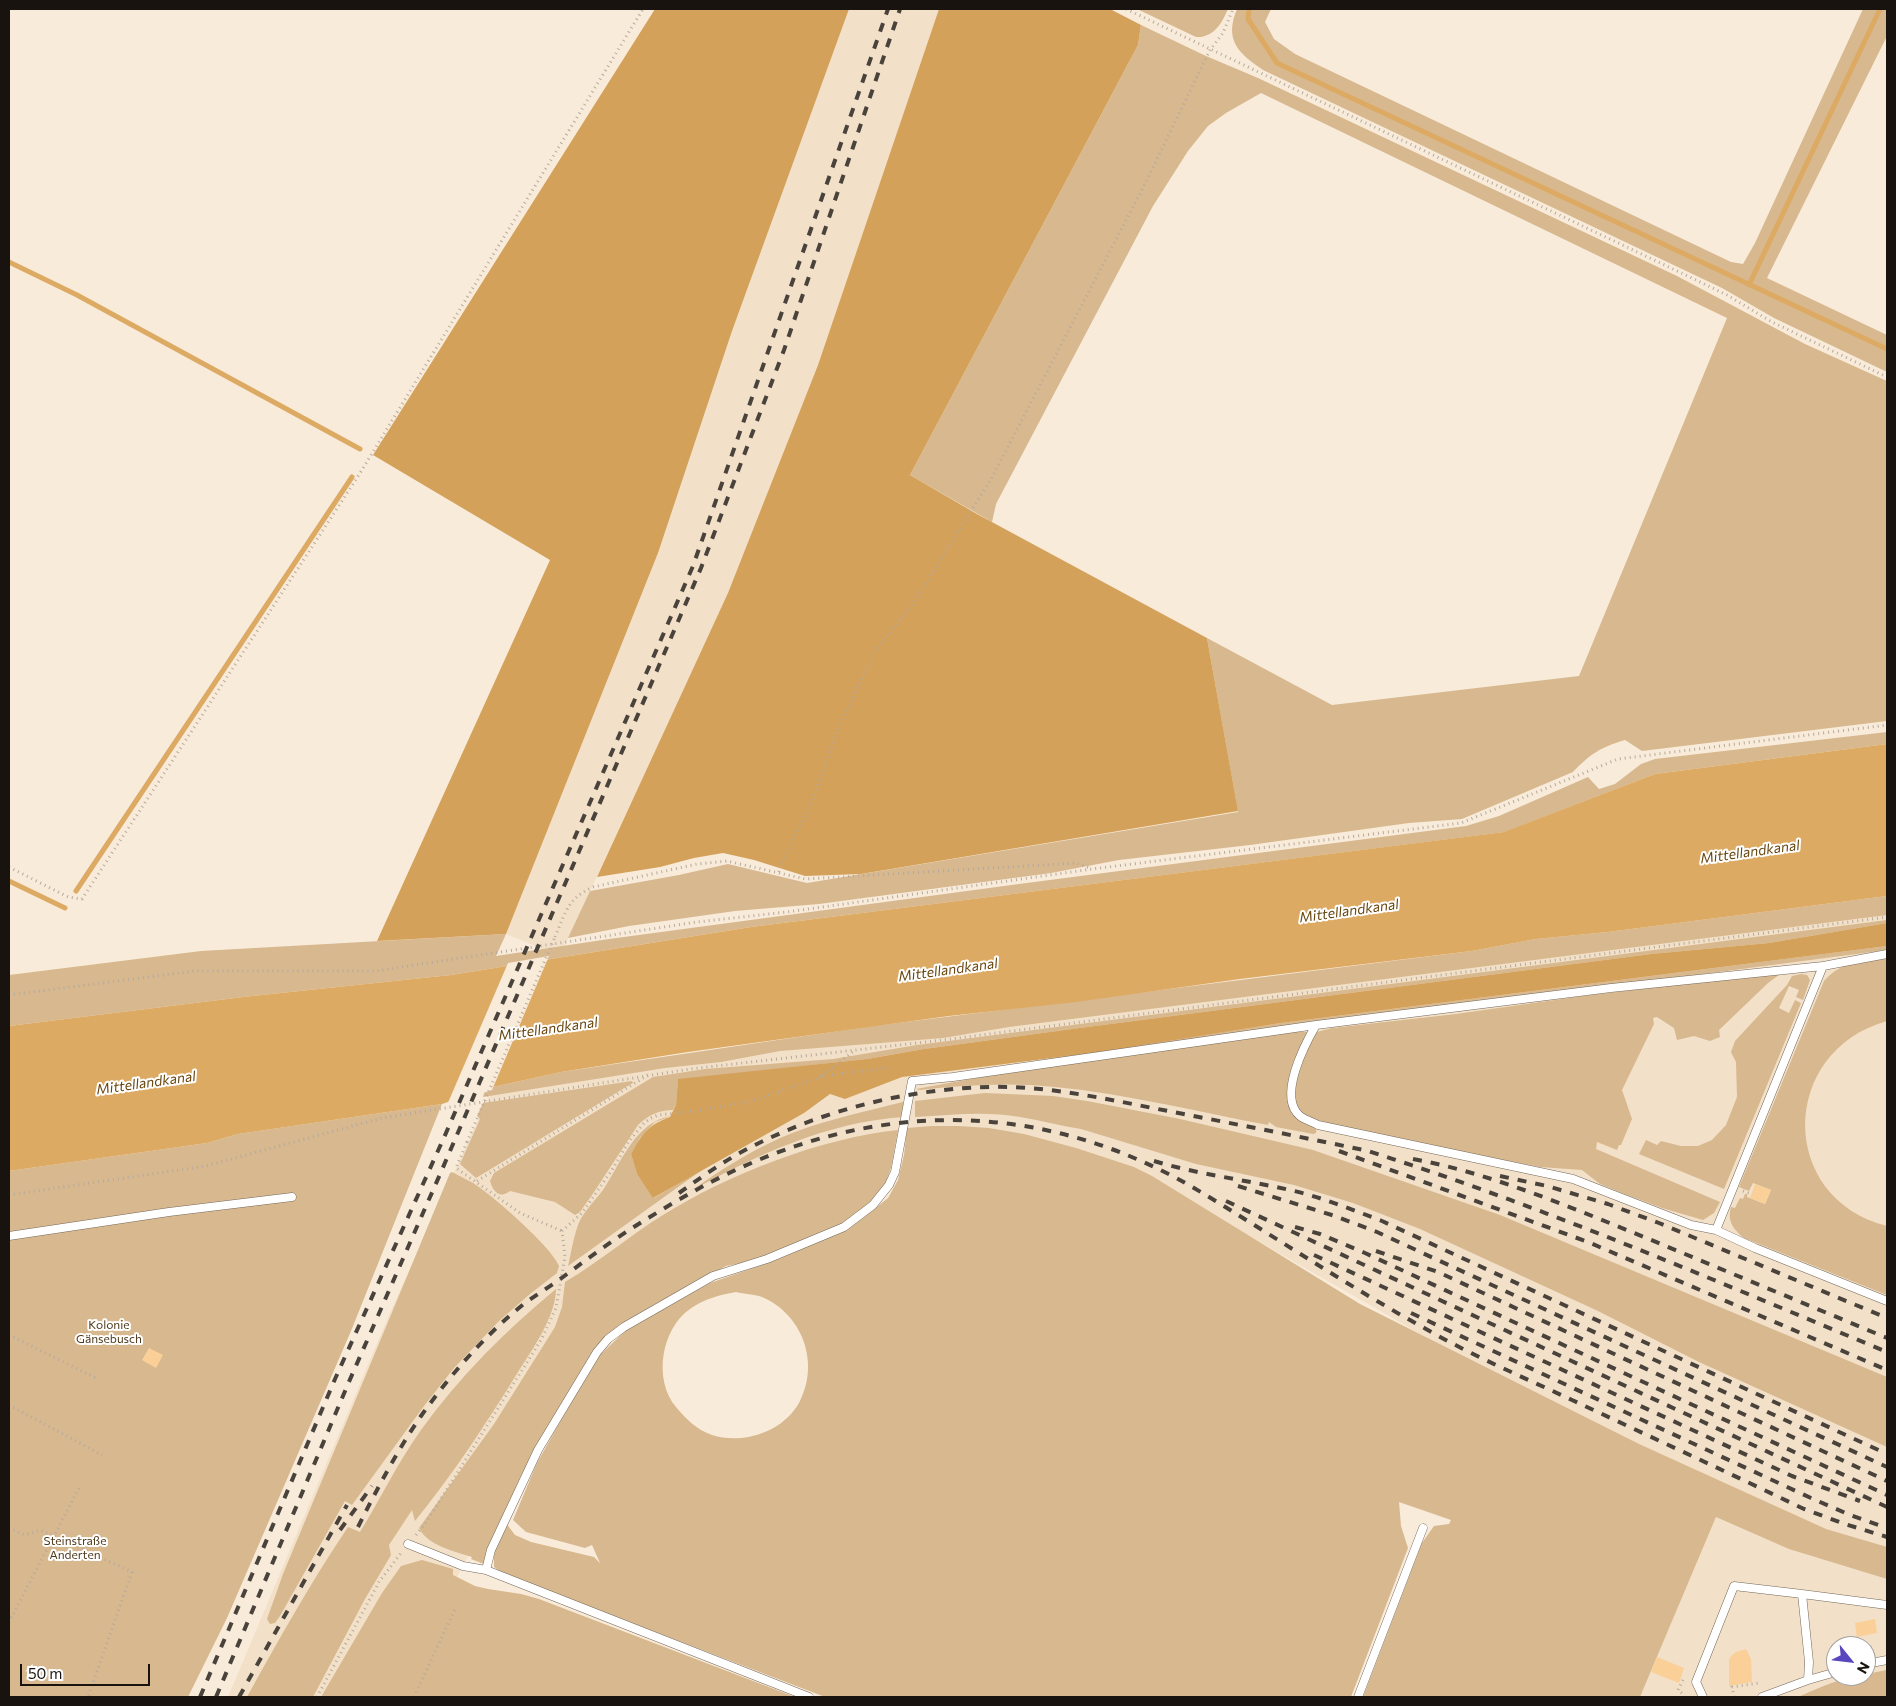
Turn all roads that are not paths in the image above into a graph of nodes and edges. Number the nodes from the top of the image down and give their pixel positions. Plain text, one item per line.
1 (1887, 954) edge
2 (1823, 966) junction
3 (1316, 1024) junction
4 (292, 1197) dead end
5 (1716, 1230) junction
6 (9, 1236) edge
7 (1887, 1301) edge
8 (1423, 1528) dead end
9 (408, 1544) road end
10 (486, 1570) junction
11 (1802, 1594) junction
12 (1887, 1605) edge
13 (1826, 1675) edge
14 (1808, 1680) junction
15 (810, 1697) edge
16 (1358, 1697) edge
17 (1703, 1697) edge
18 (1762, 1697) edge

1 - 2 lane
2 - 3 lane
2 - 5 lane
3 - 5 lane
3 - 10 lane
4 - 6 lane
5 - 7 lane
8 - 16 lane
9 - 10 lane
10 - 15 lane
11 - 12 lane
11 - 14 lane
11 - 17 lane
13 - 14 lane
14 - 18 lane

